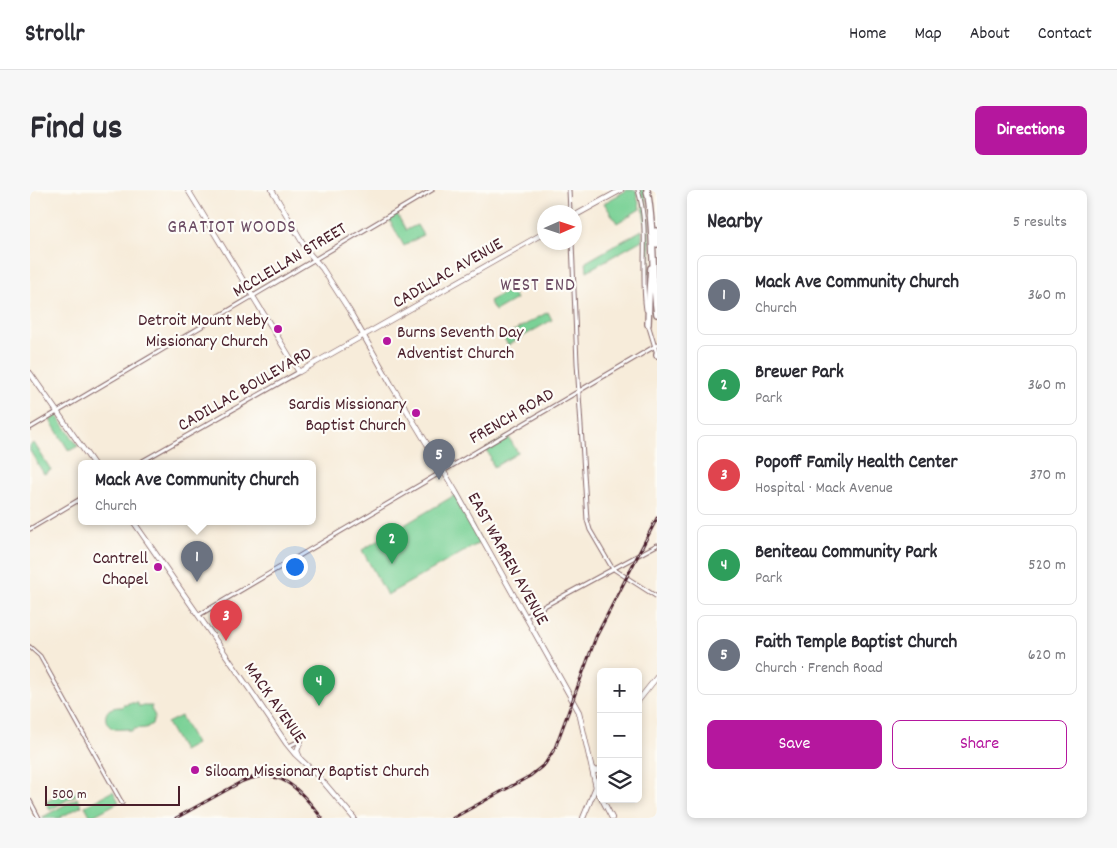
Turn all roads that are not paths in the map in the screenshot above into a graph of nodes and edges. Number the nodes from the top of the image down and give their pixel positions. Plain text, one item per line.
1 (188, 190) edge
2 (272, 190) edge
3 (432, 190) edge
4 (569, 190) edge
5 (621, 190) edge
6 (638, 190) edge
7 (649, 190) edge
8 (570, 205) edge
9 (582, 212) edge
10 (537, 237) edge
11 (655, 246) edge
12 (572, 250) edge
13 (315, 259) junction
14 (252, 296) junction
15 (657, 314) edge
16 (648, 324) junction
17 (364, 336) junction
18 (656, 346) edge
19 (657, 355) edge
20 (299, 372) junction
21 (30, 373) edge
22 (579, 392) junction
23 (57, 412) junction
24 (30, 428) edge
25 (91, 460) edge
26 (143, 460) edge
27 (444, 471) junction
28 (78, 500) edge
29 (136, 525) edge
30 (30, 529) edge
31 (657, 545) edge
32 (613, 568) junction
33 (657, 597) edge
34 (199, 616) junction
35 (526, 616) junction
36 (30, 648) edge
37 (657, 677) edge
38 (642, 696) edge
39 (301, 740) joint
40 (289, 747) junction
41 (300, 759) junction
42 (592, 768) junction
43 (597, 771) edge
44 (596, 787) joint
45 (30, 801) edge
46 (122, 803) dead end
47 (604, 803) edge
48 (39, 818) edge
49 (354, 818) edge
50 (583, 818) edge
51 (612, 818) edge

1 - 14 main road
2 - 13 main road, EAST WARREN AVENUE
3 - 13 street, MCCLELLAN STREET
4 - 8 street
5 - 9 main road
6 - 16 street
7 - 11 highway
10 - 17 main road, CADILLAC AVENUE
11 - 15 highway
11 - 16 highway
12 - 22 street
13 - 14 street, MCCLELLAN STREET
13 - 17 main road, EAST WARREN AVENUE
14 - 20 main road
14 - 23 street, MCCLELLAN STREET
16 - 18 street
17 - 20 main road, CADILLAC BOULEVARD
17 - 27 main road, EAST WARREN AVENUE
18 - 19 street
18 - 22 street, FRENCH ROAD
20 - 26 street, CADILLAC BOULEVARD
21 - 23 main road
22 - 27 street, FRENCH ROAD
22 - 32 street
23 - 24 street, MCCLELLAN STREET
23 - 25 main road
27 - 34 street, FRENCH ROAD
27 - 35 main road, EAST WARREN AVENUE
28 - 30 street
29 - 34 main road, MACK AVENUE
31 - 32 street
32 - 33 street
32 - 35 street
34 - 40 main road, MACK AVENUE
35 - 42 main road, EAST WARREN AVENUE
36 - 46 street
37 - 38 main road
39 - 40 street
39 - 41 main road
40 - 41 main road, MACK AVENUE
41 - 49 main road, MACK AVENUE
42 - 43 main road
42 - 44 main road, EAST WARREN AVENUE
44 - 50 main road
45 - 48 street
47 - 51 main road, EAST WARREN AVENUE

